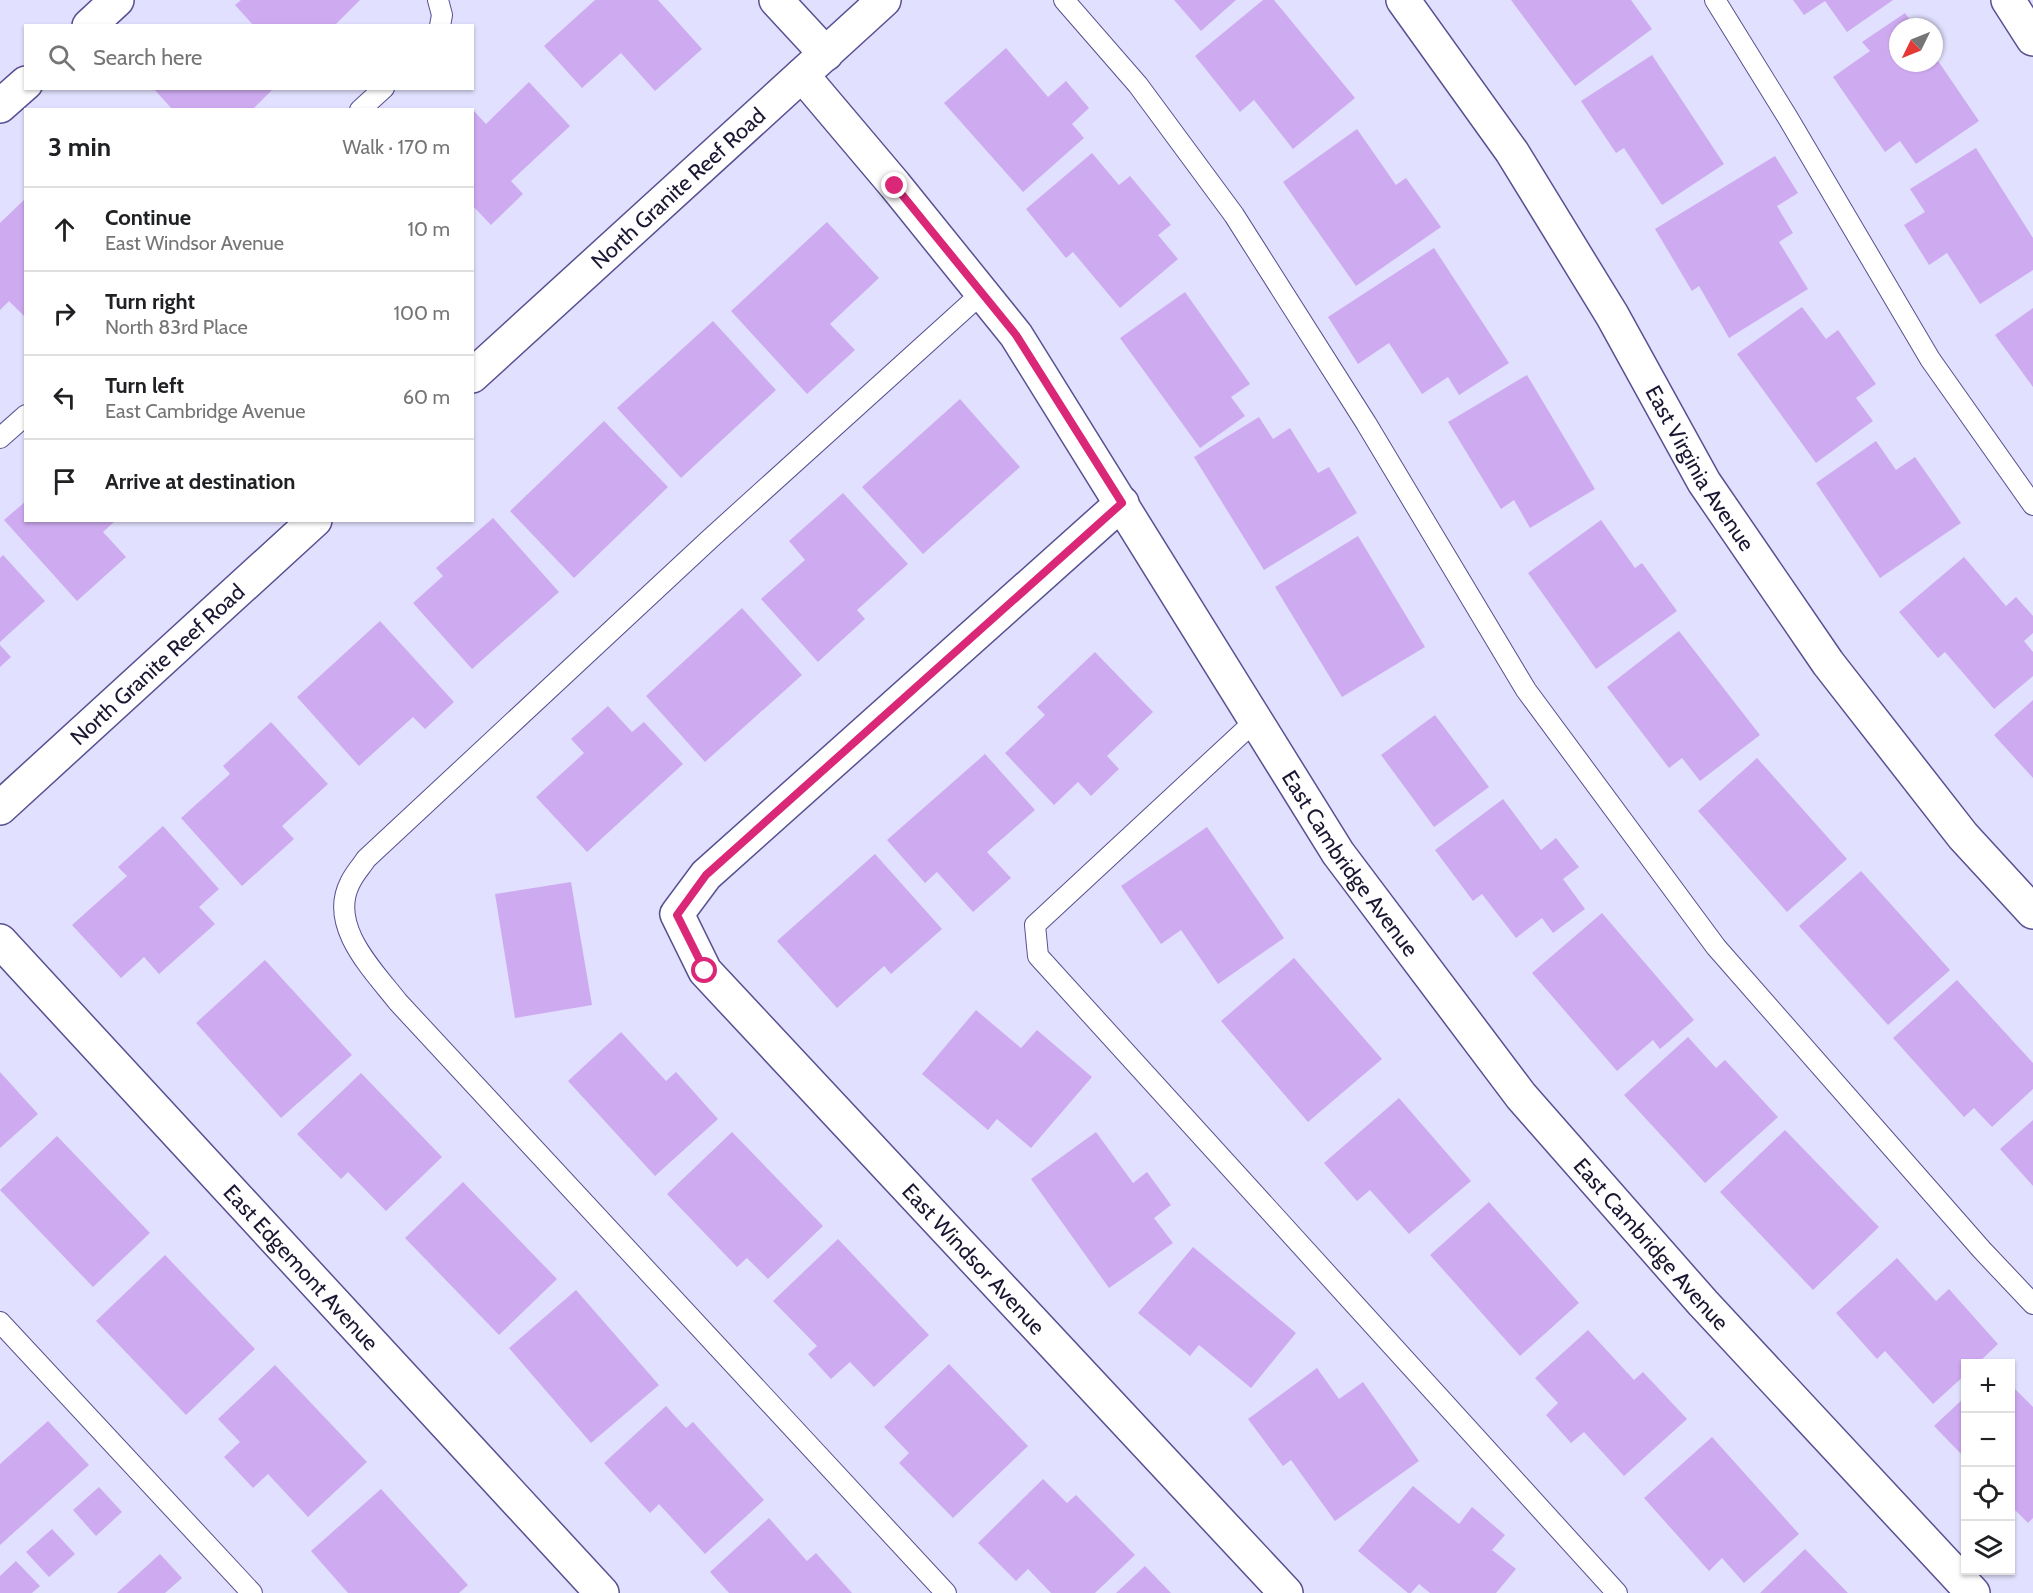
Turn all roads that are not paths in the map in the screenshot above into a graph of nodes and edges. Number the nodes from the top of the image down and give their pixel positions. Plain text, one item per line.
1 (116, 0) edge
2 (438, 0) edge
3 (776, 0) edge
4 (884, 0) edge
5 (1064, 0) edge
6 (1403, 0) edge
7 (1715, 0) edge
8 (2008, 0) edge
9 (91, 24) edge
10 (440, 24) edge
11 (2033, 39) edge
12 (826, 54) junction
13 (802, 75) junction
14 (24, 85) edge
15 (382, 90) edge
16 (0, 106) edge
17 (362, 108) edge
18 (982, 293) junction
19 (474, 374) edge
20 (24, 417) edge
21 (0, 438) edge
22 (1122, 503) junction
23 (2033, 505) edge
24 (313, 522) edge
25 (1256, 720) junction
26 (0, 808) edge
27 (2033, 912) edge
28 (0, 942) edge
29 (2033, 1304) edge
30 (0, 1322) edge
31 (252, 1593) edge
32 (602, 1593) edge
33 (946, 1593) edge
34 (1286, 1593) edge
35 (1617, 1593) edge
36 (1972, 1593) edge

1 - 9 street
2 - 10 lane
3 - 12 street
4 - 12 street, North Granite Reef Road
5 - 29 lane
6 - 27 street, East Virginia Avenue
7 - 23 lane
8 - 11 street
12 - 13 street, North Granite Reef Road
13 - 18 street, East Cambridge Avenue
13 - 19 street, North Granite Reef Road
14 - 16 street
15 - 17 lane
18 - 22 street, East Cambridge Avenue
18 - 33 lane
20 - 21 lane
22 - 25 street, East Cambridge Avenue
22 - 34 street, East Windsor Avenue
24 - 26 street, North Granite Reef Road
25 - 35 lane
25 - 36 street, East Cambridge Avenue
28 - 32 street, East Edgemont Avenue
30 - 31 lane

